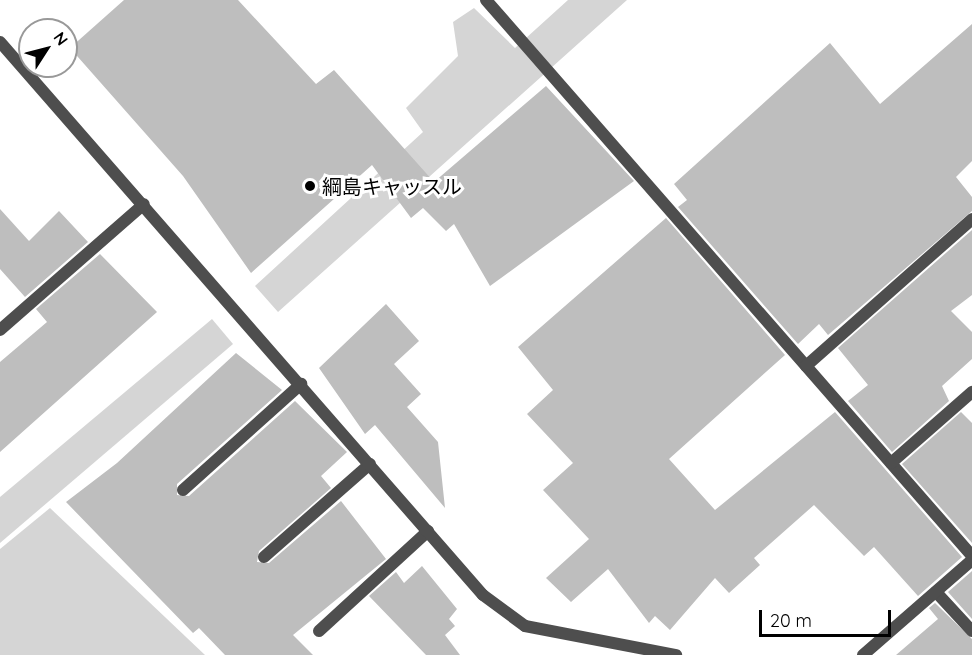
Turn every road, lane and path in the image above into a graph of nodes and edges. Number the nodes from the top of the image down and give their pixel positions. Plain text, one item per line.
1 (486, 0) edge
2 (0, 42) edge
3 (144, 204) junction
4 (972, 219) edge
5 (0, 330) edge
6 (806, 366) junction
7 (301, 384) junction
8 (972, 392) edge
9 (370, 464) junction
10 (891, 464) junction
11 (183, 490) dead end
12 (428, 531) junction
13 (264, 557) dead end
14 (972, 558) edge
15 (936, 591) junction
16 (972, 631) edge
17 (319, 632) dead end
18 (676, 655) edge
19 (863, 655) edge

1 - 6 street
2 - 3 street
3 - 5 street
3 - 7 street
4 - 6 street
6 - 10 street
7 - 9 street
7 - 11 street
8 - 10 street
9 - 12 street
9 - 13 street
10 - 14 street
12 - 17 street
12 - 18 street
14 - 15 street
15 - 16 street
15 - 19 street

